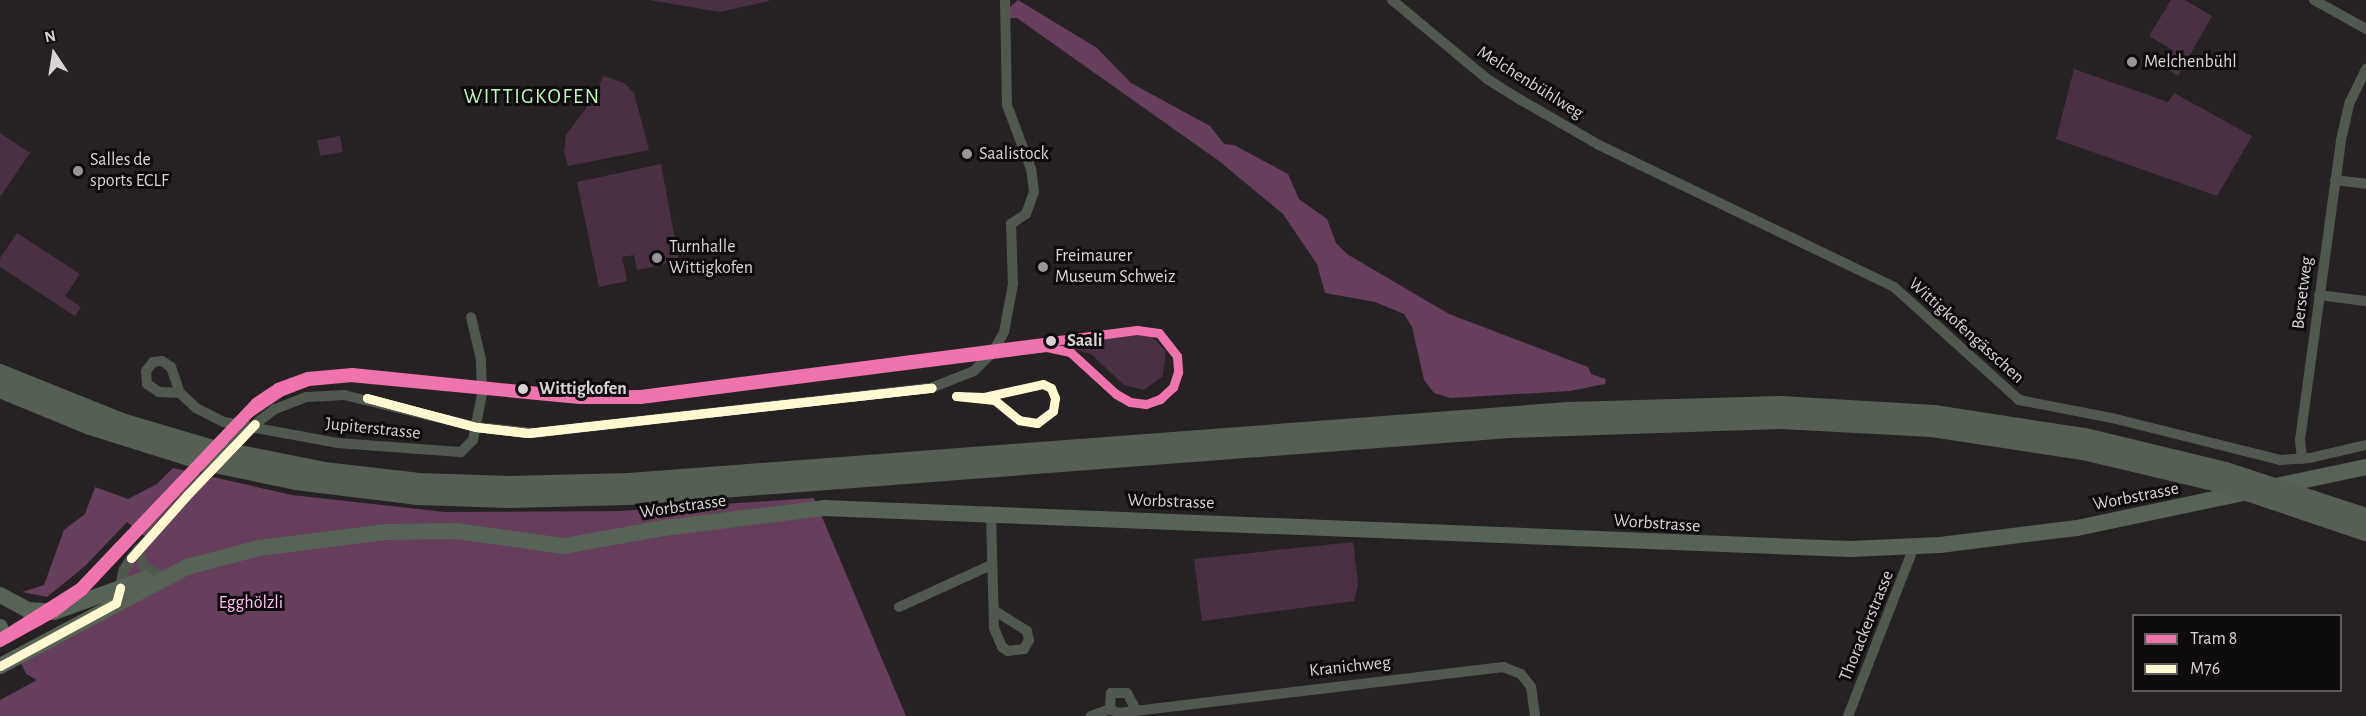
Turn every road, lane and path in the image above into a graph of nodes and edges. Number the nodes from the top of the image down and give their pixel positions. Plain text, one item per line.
1 (1005, 0) edge
2 (1392, 0) edge
3 (2314, 0) edge
4 (2366, 29) edge
5 (2366, 69) edge
6 (1631, 160) joint
7 (2335, 180) junction
8 (2366, 184) edge
9 (2319, 295) junction
10 (2366, 301) edge
11 (471, 318) dead end
12 (0, 373) edge
13 (0, 389) edge
14 (180, 393) dead end
15 (476, 427) junction
16 (2366, 445) edge
17 (2302, 459) junction
18 (2366, 467) edge
19 (991, 513) junction
20 (2366, 517) edge
21 (2366, 532) edge
22 (1914, 547) junction
23 (138, 549) junction
24 (991, 565) junction
25 (164, 574) junction
26 (0, 595) edge
27 (118, 595) junction
28 (899, 607) dead end
29 (994, 610) dead end
30 (0, 627) edge
31 (0, 637) edge
32 (0, 666) edge
33 (1135, 708) junction
34 (1110, 709) junction
35 (1091, 716) edge
36 (1535, 716) edge
37 (1848, 716) edge

1 - 15 street, Jupiterstrasse
2 - 6 street, Melchenbühlweg
3 - 4 street
5 - 7 street, Bersetweg
6 - 17 street, Wittigkofengässchen
7 - 8 street
7 - 9 street, Bersetweg
9 - 10 street
9 - 17 street, Bersetweg
11 - 15 street, Jupiterstrasse
12 - 20 highway
13 - 21 highway
14 - 15 street, Jupiterstrasse
15 - 23 street, Jupiterstrasse
16 - 17 street
18 - 22 main road, Worbstrasse
19 - 22 main road, Worbstrasse
19 - 24 street
19 - 25 main road, Worbstrasse
22 - 37 street, Thorackerstrasse
23 - 25 street
23 - 27 street, Jupiterstrasse
24 - 28 street
24 - 29 street
25 - 27 main road, Worbstrasse
26 - 27 main road
27 - 32 main road, Worbstrasse
30 - 31 main road
33 - 34 street, Kranichweg
33 - 34 street
33 - 36 street, Kranichweg
34 - 35 street

